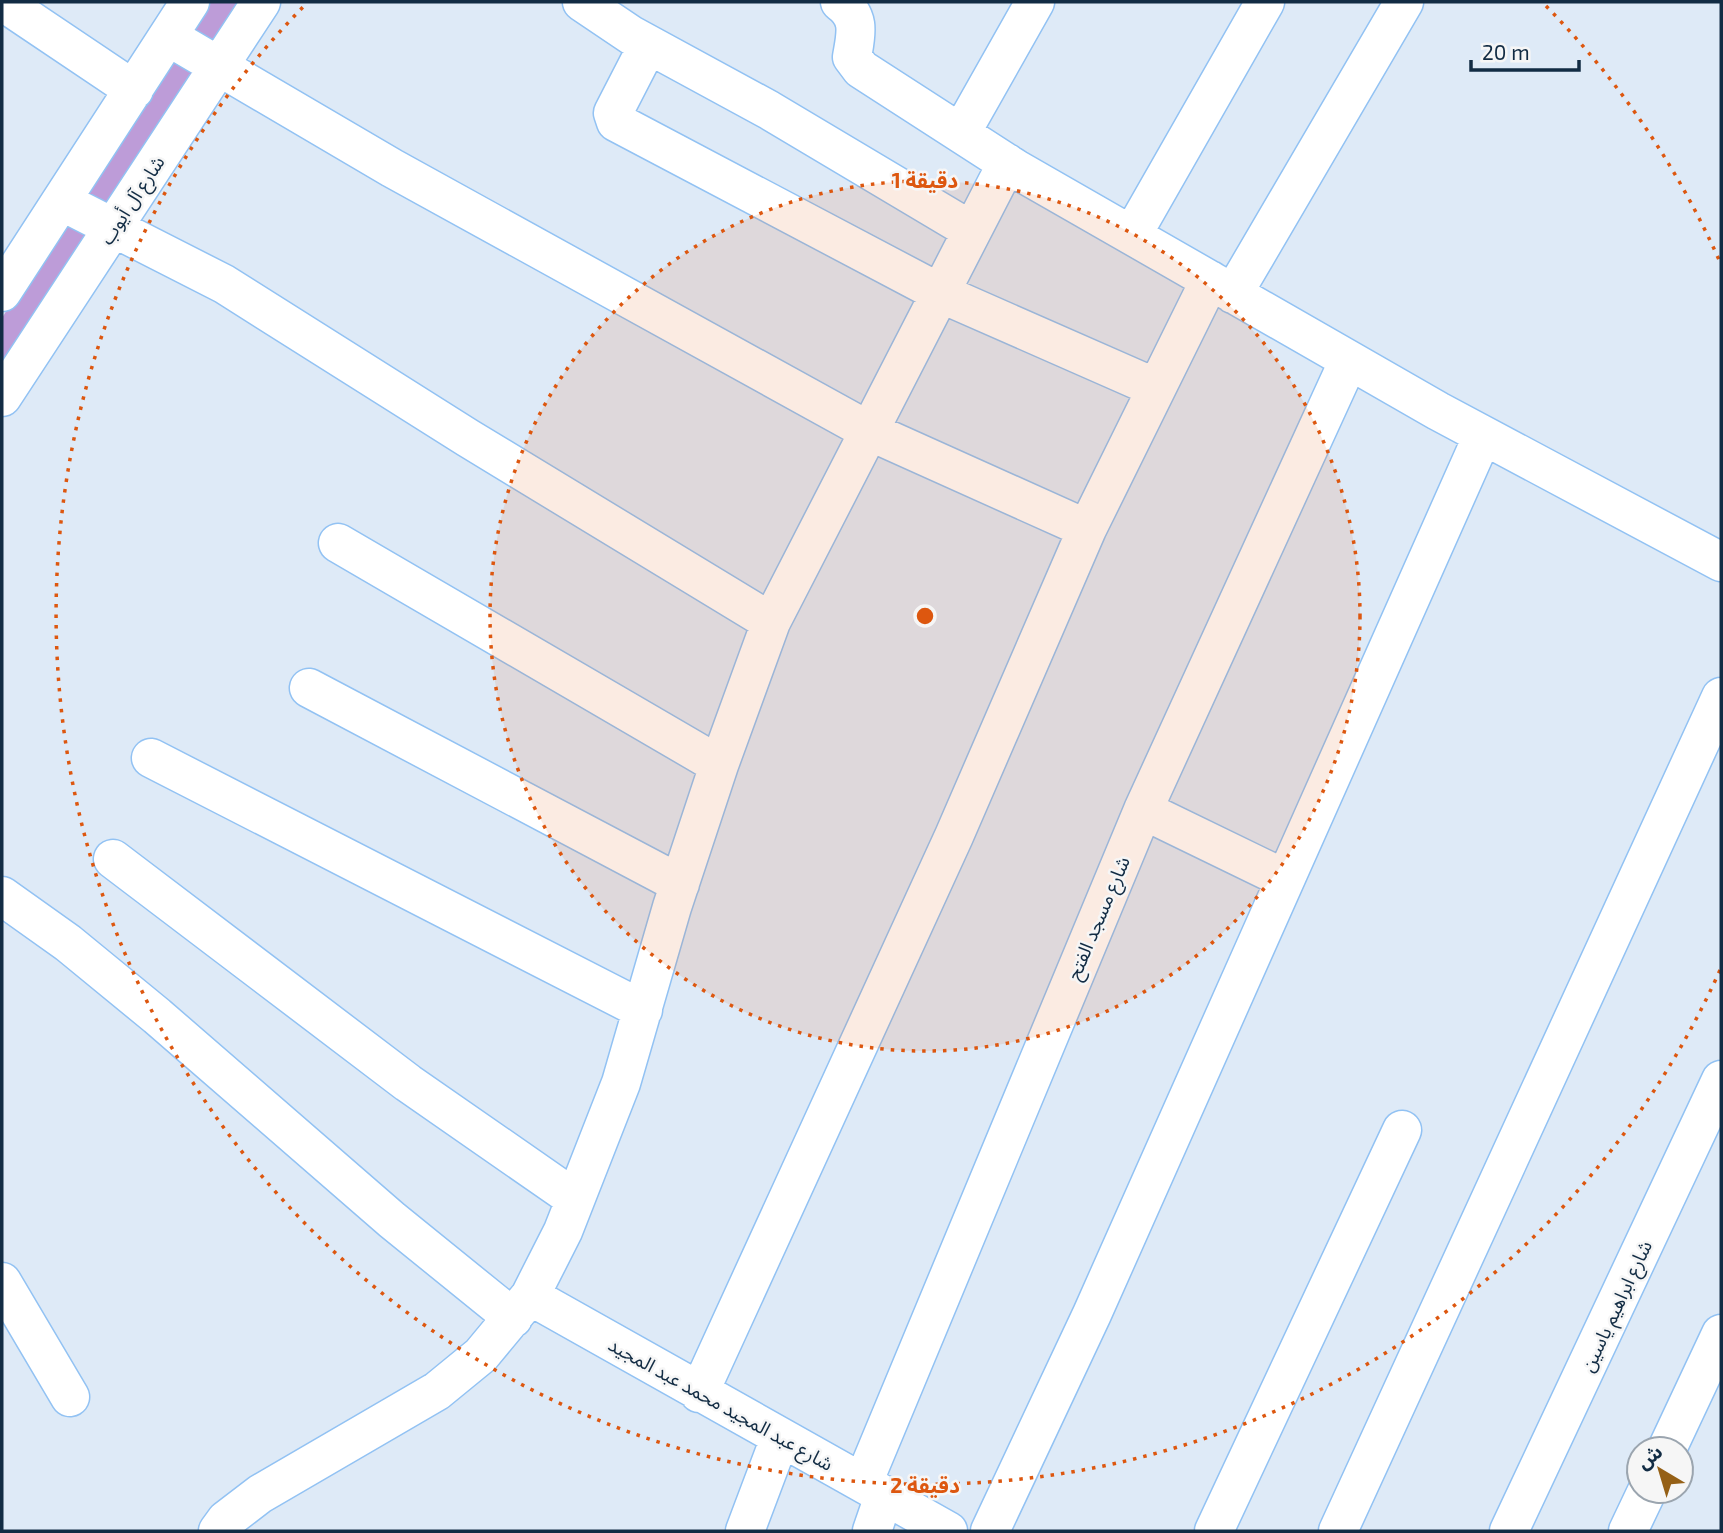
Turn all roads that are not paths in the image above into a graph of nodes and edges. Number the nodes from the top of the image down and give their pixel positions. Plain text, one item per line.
1 (3, 2) edge
2 (190, 2) edge
3 (261, 2) edge
4 (582, 2) edge
5 (840, 2) edge
6 (1035, 2) edge
7 (1265, 2) edge
8 (1404, 2) edge
9 (648, 45) junction
10 (193, 52) junction
11 (134, 90) junction
12 (961, 133) junction
13 (1007, 163) junction
14 (86, 214) junction
15 (972, 231) junction
16 (1132, 235) junction
17 (1222, 287) junction
18 (2, 292) edge
19 (940, 293) junction
20 (1349, 360) junction
21 (1156, 388) junction
22 (2, 397) edge
23 (869, 431) junction
24 (1483, 435) junction
25 (1087, 529) junction
26 (338, 542) dead end
27 (1721, 562) edge
28 (771, 622) junction
29 (309, 688) dead end
30 (1721, 697) edge
31 (151, 758) dead end
32 (719, 765) junction
33 (1143, 810) junction
34 (113, 859) dead end
35 (1285, 879) junction
36 (680, 884) junction
37 (2, 897) edge
38 (643, 1010) junction
39 (1721, 1080) edge
40 (1402, 1130) dead end
41 (575, 1199) junction
42 (2, 1282) edge
43 (522, 1307) junction
44 (1721, 1334) edge
45 (699, 1393) junction
46 (70, 1397) dead end
47 (1674, 1435) edge
48 (780, 1437) junction
49 (873, 1490) junction
50 (1640, 1505) edge
51 (218, 1531) edge
52 (746, 1531) edge
53 (872, 1531) edge
54 (948, 1531) edge
55 (990, 1531) edge
56 (1214, 1531) edge
57 (1338, 1531) edge
58 (1509, 1531) edge
59 (1628, 1531) edge

1 - 11 street
2 - 10 street, شارع آل أيوب
3 - 10 street, شارع آل أيوب
4 - 9 street
5 - 12 street
6 - 12 street
7 - 16 street
8 - 17 street
9 - 15 street
9 - 19 street
10 - 11 street, شارع آل أيوب
10 - 14 street, شارع آل أيوب
10 - 23 street
11 - 14 street, شارع آل أيوب
12 - 13 street
13 - 15 street
13 - 16 street
14 - 18 street, شارع آل أيوب
14 - 22 street, شارع آل أيوب
14 - 28 street
15 - 19 street
16 - 17 street
17 - 20 street
17 - 21 street
19 - 21 street
19 - 23 street
20 - 24 street
20 - 33 street, شارع مسجد الفتح
21 - 25 street
23 - 25 street
23 - 28 street
24 - 27 street
24 - 35 street
25 - 45 street
26 - 32 street
28 - 32 street
29 - 36 street
30 - 57 street
31 - 38 street
32 - 36 street
33 - 35 street
33 - 49 street, شارع مسجد الفتح
34 - 41 street
35 - 55 street
36 - 38 street
37 - 43 street, شارع عبد المجيد محمد عبد المجيد
38 - 41 street
39 - 58 street, شارع ابراهيم ياسين
40 - 56 street
41 - 43 street
42 - 46 street
43 - 45 street, شارع عبد المجيد محمد عبد المجيد
43 - 51 street
44 - 47 street
45 - 48 street, شارع عبد المجيد محمد عبد المجيد
48 - 49 street, شارع عبد المجيد محمد عبد المجيد
48 - 52 street
49 - 53 street, شارع مسجد الفتح
49 - 54 street, شارع عبد المجيد محمد عبد المجيد
50 - 59 street

